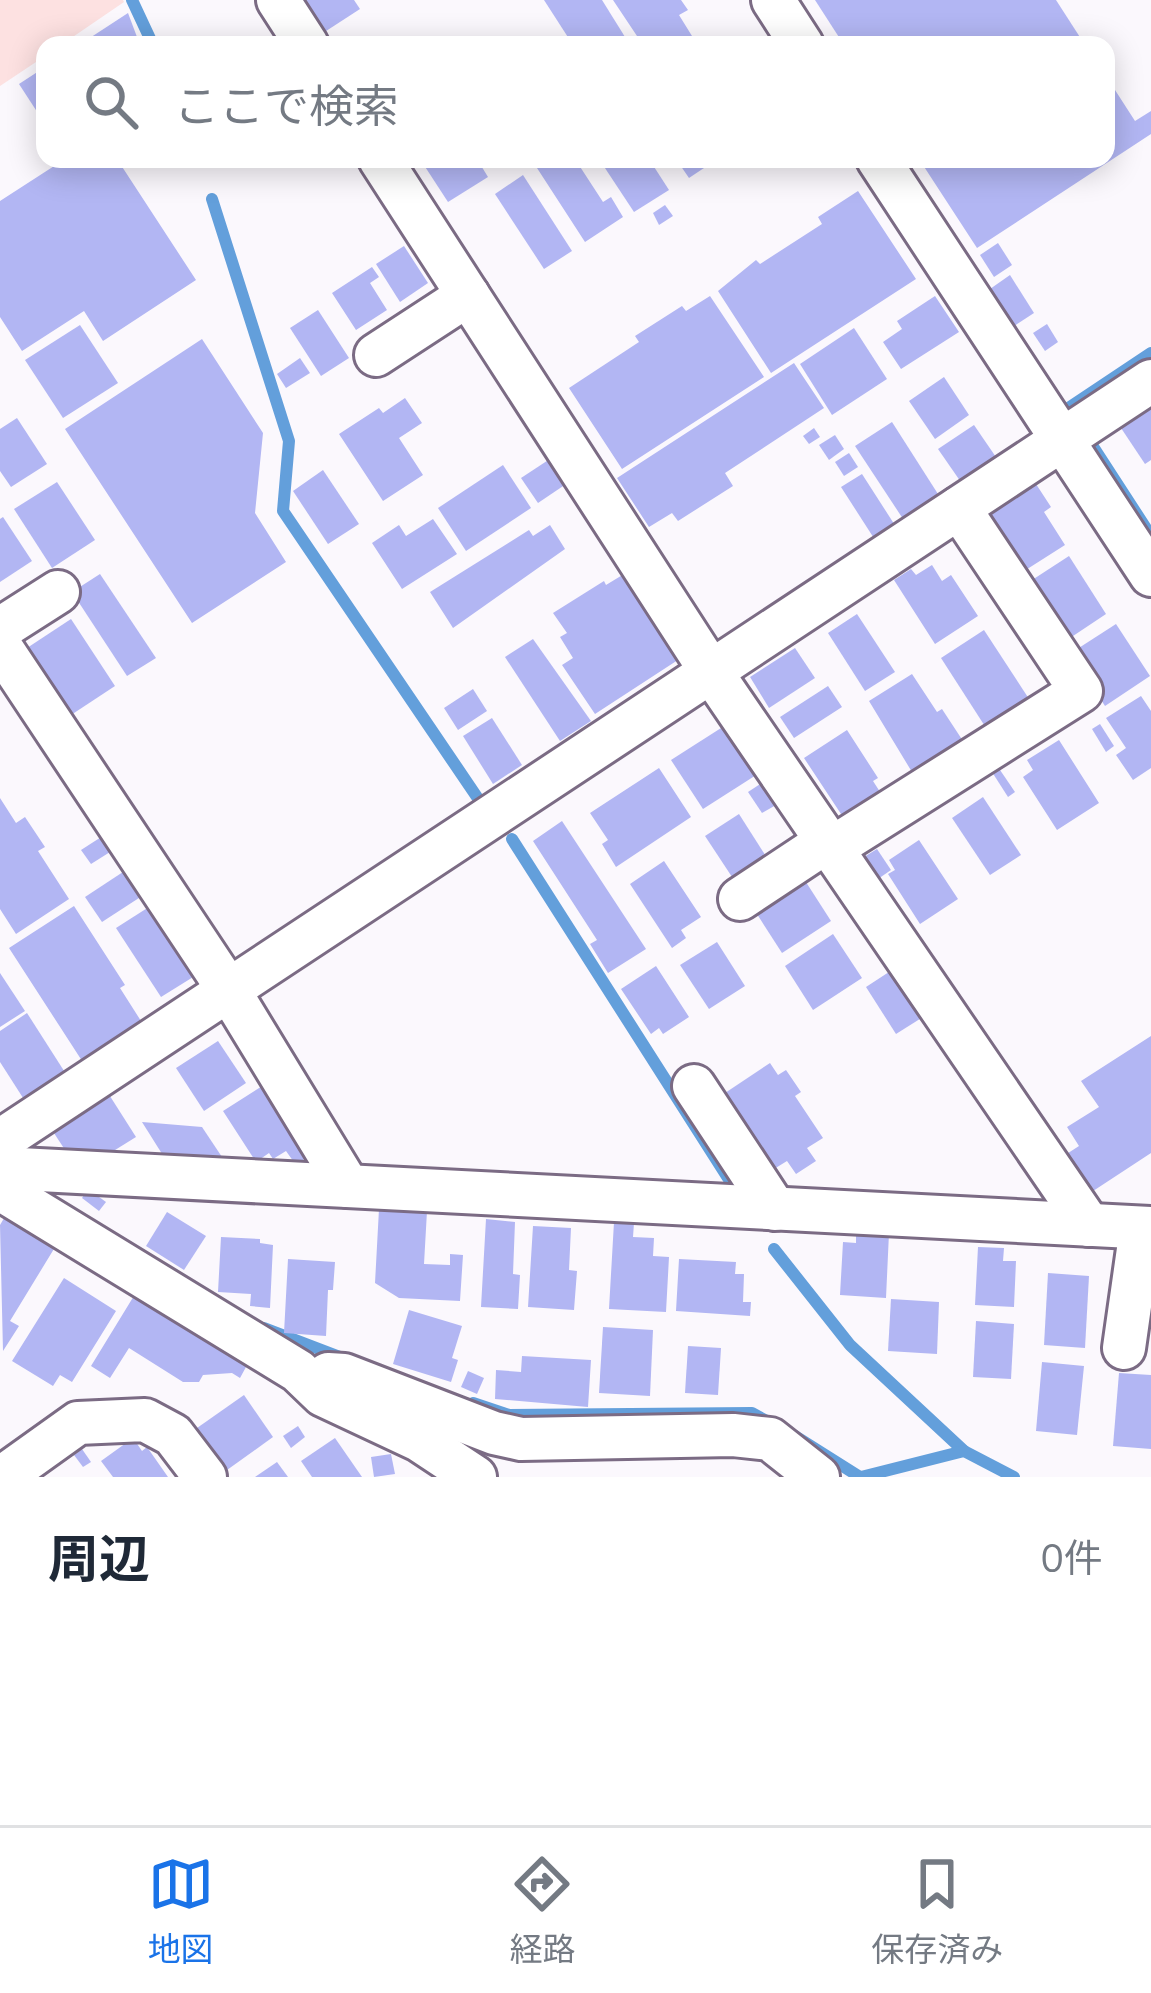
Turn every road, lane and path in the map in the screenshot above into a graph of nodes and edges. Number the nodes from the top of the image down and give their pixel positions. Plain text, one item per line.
1 (278, 0) edge
2 (773, 0) edge
3 (300, 36) edge
4 (796, 36) edge
5 (386, 168) edge
6 (884, 168) edge
7 (468, 295) junction
8 (376, 355) dead end
9 (1151, 381) edge
10 (1063, 440) junction
11 (959, 508) junction
12 (1151, 575) edge
13 (58, 592) dead end
14 (0, 629) edge
15 (0, 646) edge
16 (712, 673) junction
17 (829, 845) junction
18 (740, 899) dead end
19 (229, 989) junction
20 (694, 1085) dead end
21 (0, 1141) edge
22 (0, 1168) edge
23 (348, 1186) junction
24 (0, 1189) edge
25 (775, 1209) junction
26 (1089, 1225) junction
27 (1146, 1228) edge
28 (1124, 1348) dead end
29 (298, 1371) junction
30 (449, 1471) edge
31 (11, 1477) edge
32 (205, 1477) edge
33 (818, 1477) edge

1 - 3 street
2 - 4 street
5 - 7 street
6 - 10 street
7 - 8 street
7 - 16 street
9 - 10 street
10 - 11 street
10 - 12 street
11 - 16 street
11 - 17 street
13 - 14 street
15 - 19 street
16 - 17 street
16 - 19 street
17 - 18 street
17 - 26 street
19 - 21 street
19 - 23 street
20 - 25 street
22 - 23 street
23 - 25 street
24 - 29 street
25 - 26 street
26 - 27 street
27 - 28 street
29 - 30 street
29 - 33 street
31 - 32 street

